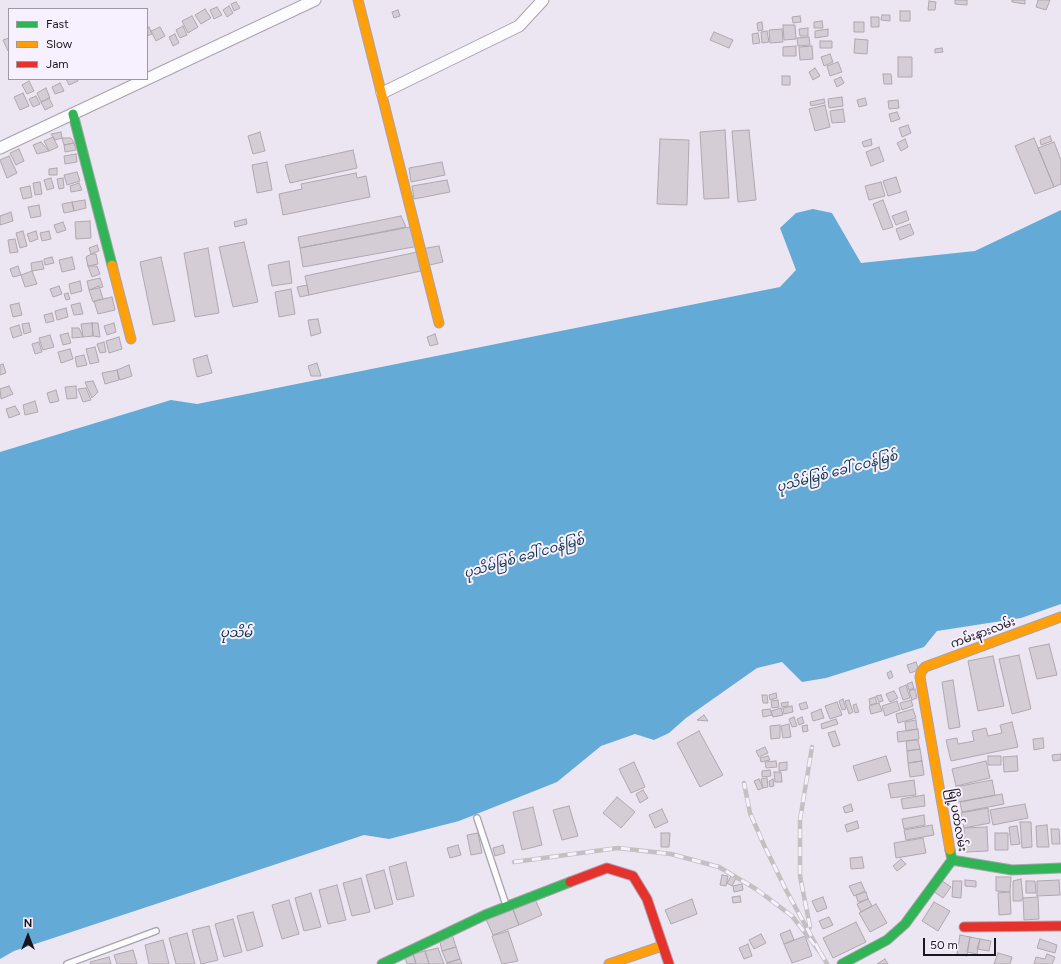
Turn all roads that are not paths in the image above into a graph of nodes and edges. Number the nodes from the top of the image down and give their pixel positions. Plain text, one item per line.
1 (315, 0) edge
2 (358, 0) edge
3 (543, 0) edge
4 (148, 79) edge
5 (145, 80) edge
6 (382, 93) junction
7 (73, 114) junction
8 (0, 148) edge
9 (439, 323) dead end
10 (131, 339) dead end
11 (1061, 617) edge
12 (920, 677) joint
13 (477, 818) dead end
14 (952, 860) junction
15 (1061, 868) edge
16 (506, 907) junction
17 (1061, 926) edge
18 (964, 927) dead end
19 (156, 931) dead end
20 (662, 946) junction
21 (67, 964) edge
22 (382, 964) edge
23 (609, 964) edge
24 (669, 964) edge
25 (842, 964) edge

1 - 4 street
2 - 6 street
3 - 6 street
5 - 7 street
6 - 9 street
7 - 8 street
7 - 10 street
11 - 12 street, ကမ်းနားလမ်း
12 - 14 street, မြို့ပတ်လမ်း
13 - 16 lane
14 - 15 street, မြို့ပတ်လမ်း
14 - 25 street
16 - 20 street
16 - 22 street
17 - 18 street
19 - 21 lane
20 - 23 street
20 - 24 street

